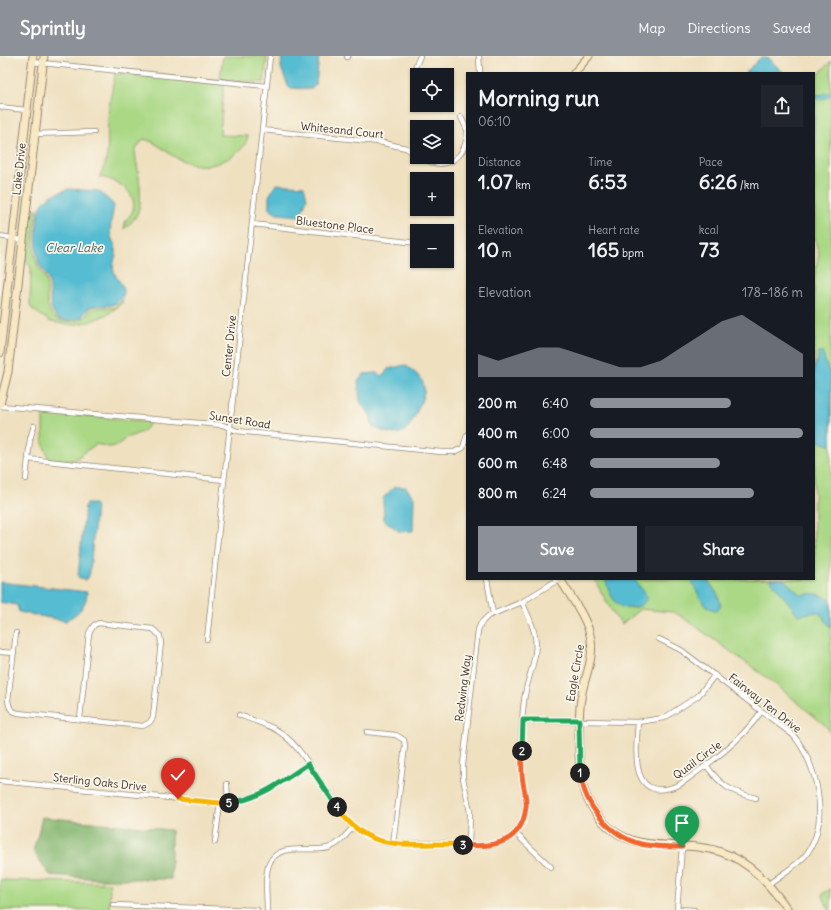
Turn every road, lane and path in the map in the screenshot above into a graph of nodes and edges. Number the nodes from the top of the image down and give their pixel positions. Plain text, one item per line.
1 (44, 56) edge
2 (270, 56) edge
3 (420, 56) edge
4 (479, 56) edge
5 (589, 56) edge
6 (32, 59) edge
7 (43, 64) junction
8 (416, 66) dead end
9 (480, 72) edge
10 (575, 72) edge
11 (266, 86) junction
12 (0, 107) edge
13 (26, 110) junction
14 (461, 117) dead end
15 (466, 129) edge
16 (262, 130) junction
17 (94, 132) dead end
18 (34, 134) junction
19 (466, 135) edge
20 (410, 151) edge
21 (454, 160) edge
22 (252, 224) junction
23 (0, 236) edge
24 (13, 238) junction
25 (22, 240) junction
26 (410, 242) edge
27 (0, 352) edge
28 (0, 405) edge
29 (34, 426) dead end
30 (229, 428) junction
31 (466, 438) edge
32 (28, 459) junction
33 (26, 479) dead end
34 (224, 480) junction
35 (487, 580) edge
36 (557, 580) edge
37 (560, 580) edge
38 (522, 602) junction
39 (494, 614) junction
40 (16, 633) dead end
41 (207, 639) dead end
42 (659, 639) dead end
43 (0, 652) edge
44 (14, 653) junction
45 (715, 675) junction
46 (761, 712) junction
47 (239, 714) dead end
48 (80, 719) junction
49 (523, 720) junction
50 (579, 720) junction
51 (638, 722) junction
52 (367, 732) dead end
53 (308, 764) junction
54 (706, 765) junction
55 (0, 781) edge
56 (227, 784) dead end
57 (756, 798) dead end
58 (220, 803) junction
59 (228, 803) junction
60 (353, 827) junction
61 (515, 833) junction
62 (215, 842) dead end
63 (393, 844) junction
64 (469, 845) junction
65 (682, 847) junction
66 (551, 867) dead end
67 (769, 884) junction
68 (113, 905) dead end
69 (140, 908) edge
70 (257, 910) edge
71 (267, 910) edge
72 (677, 910) edge
73 (694, 910) edge
74 (788, 910) edge

1 - 7 main road, Lake Drive
2 - 11 street, Center Drive
3 - 8 street
4 - 9 street
5 - 10 main road
6 - 7 street
6 - 13 main road, Lake Drive
7 - 11 street
7 - 18 main road, Lake Drive
11 - 16 street, Center Drive
12 - 13 street
13 - 24 main road, Lake Drive
14 - 15 street
16 - 20 street, Whitesand Court
16 - 22 street, Center Drive
17 - 18 street
18 - 25 main road, Lake Drive
19 - 21 street
22 - 26 street, Bluestone Place
22 - 30 street, Center Drive
23 - 24 street
24 - 25 street
24 - 27 main road, Lake Drive
25 - 28 main road, Lake Drive
28 - 30 street, Sunset Road
29 - 32 street
30 - 31 street, Sunset Road
30 - 34 street, Center Drive
32 - 33 street
32 - 34 street
34 - 41 street, Center Drive
35 - 39 street
36 - 38 street, Redwing Way
37 - 50 main road, Eagle Circle
38 - 39 street, Redwing Way
38 - 49 street
39 - 64 street, Redwing Way
40 - 44 street
42 - 45 street, Fairway Ten Drive
43 - 44 street
44 - 48 street
45 - 46 street, Fairway Ten Drive
45 - 51 street
46 - 54 street, Quail Circle
46 - 67 street, Fairway Ten Drive
47 - 53 street
48 - 48 street
49 - 50 street
49 - 61 street
50 - 51 street
50 - 65 main road, Eagle Circle
51 - 54 street, Quail Circle
52 - 63 street
53 - 59 street, Sterling Oaks Drive
53 - 60 street
54 - 57 street
55 - 58 street, Sterling Oaks Drive
56 - 59 street
58 - 59 street, Sterling Oaks Drive
58 - 62 street
60 - 63 street
60 - 71 street
61 - 64 street
61 - 66 street
63 - 64 street
65 - 67 main road, Eagle Circle
65 - 72 street
67 - 74 main road, Eagle Circle
68 - 69 street
69 - 70 street
72 - 73 street

